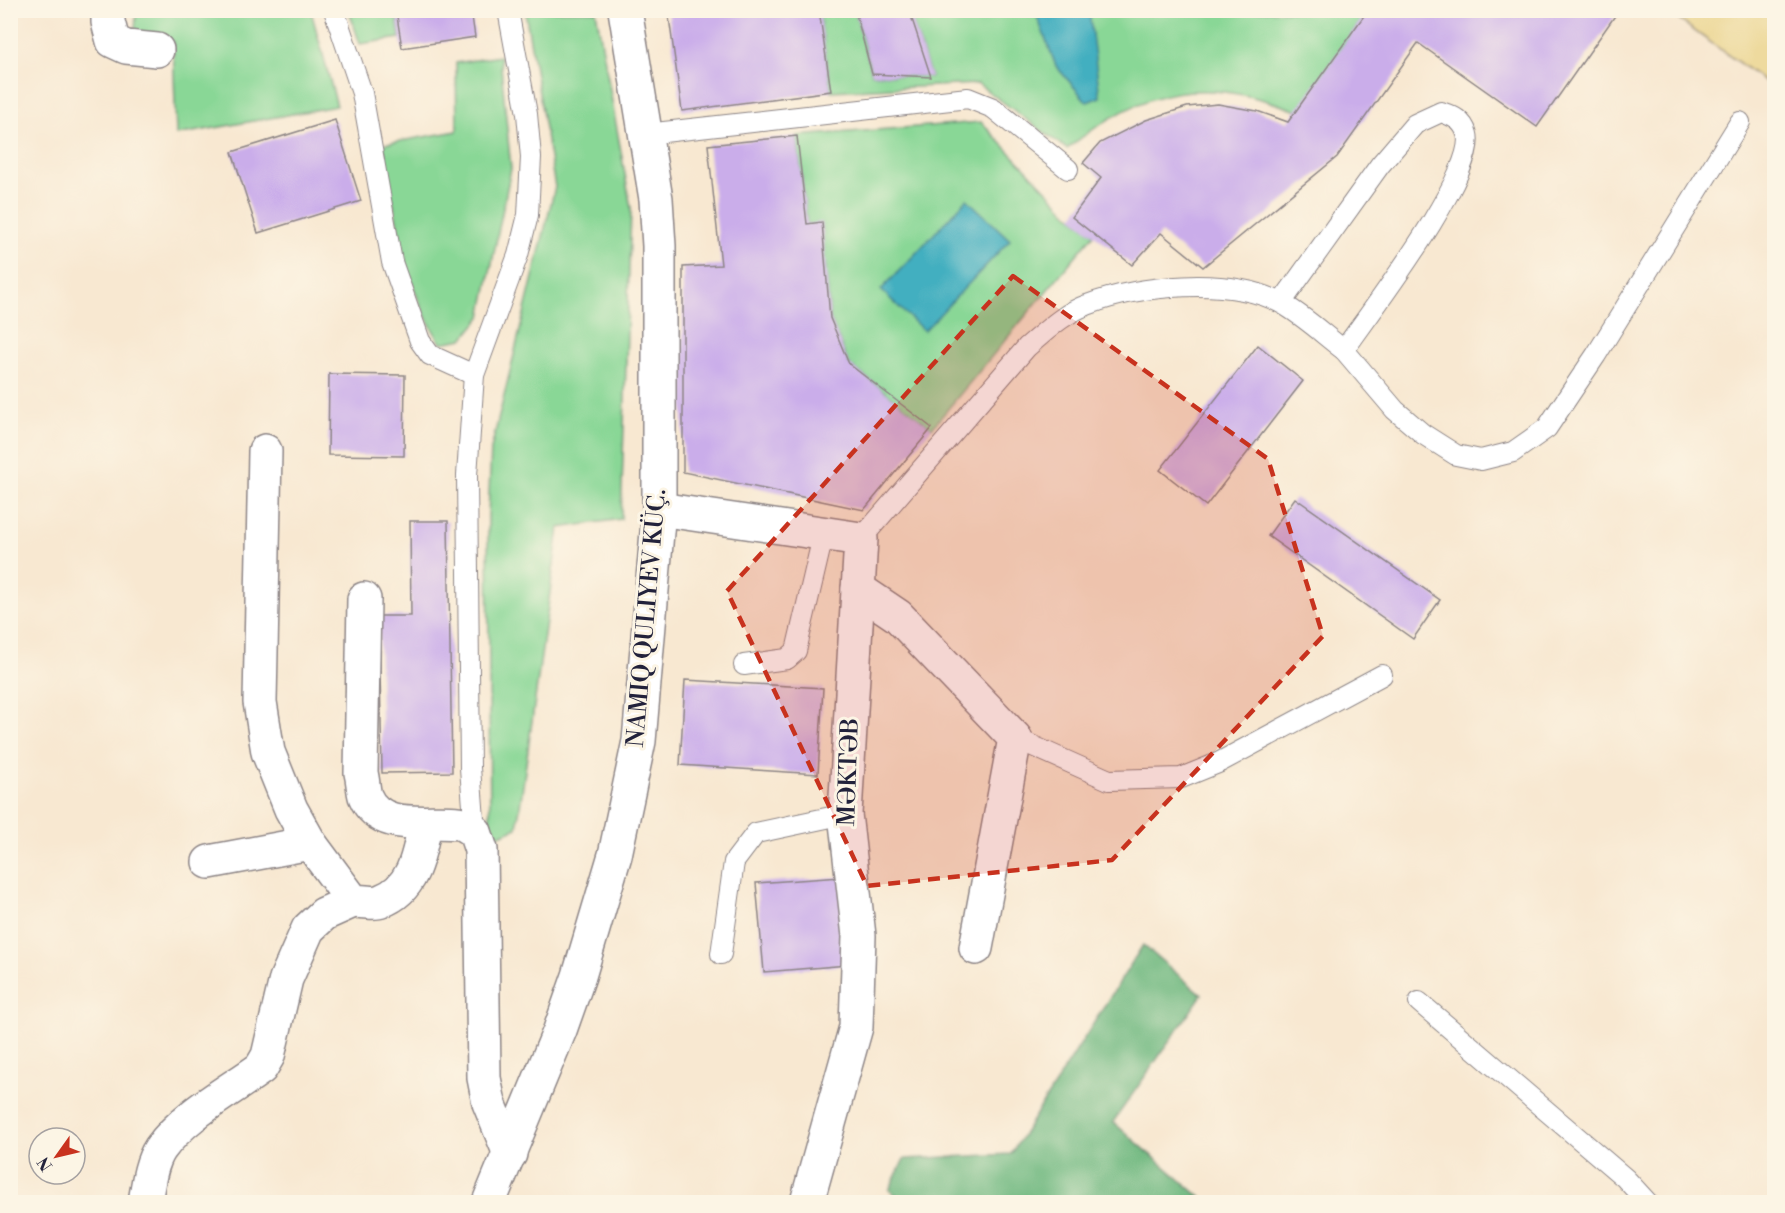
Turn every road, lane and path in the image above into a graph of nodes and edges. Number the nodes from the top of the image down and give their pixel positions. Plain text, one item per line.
1 (108, 10) edge
2 (334, 10) edge
3 (508, 10) edge
4 (626, 10) edge
5 (157, 50) dead end
6 (1740, 122) dead end
7 (646, 134) junction
8 (1068, 170) dead end
9 (1281, 303) junction
10 (1344, 350) junction
11 (474, 375) junction
12 (265, 452) dead end
13 (659, 509) junction
14 (824, 532) junction
15 (861, 539) junction
16 (858, 589) junction
17 (364, 599) dead end
18 (744, 665) dead end
19 (1382, 675) dead end
20 (1016, 738) junction
21 (845, 814) junction
22 (425, 824) junction
23 (475, 832) junction
24 (310, 843) junction
25 (209, 862) dead end
26 (353, 901) junction
27 (976, 948) dead end
28 (721, 954) dead end
29 (1419, 1002) dead end
30 (510, 1154) junction
31 (145, 1203) edge
32 (489, 1203) edge
33 (807, 1203) edge
34 (1647, 1203) edge

1 - 5 street
2 - 11 lane
3 - 11 lane
4 - 7 street, NAMIQ QULIYEV KÜÇ.
6 - 10 lane
7 - 8 lane
7 - 13 street, NAMIQ QULIYEV KÜÇ.
9 - 10 lane
9 - 10 lane
9 - 15 lane
11 - 23 lane
12 - 24 street
13 - 14 street
13 - 30 street, NAMIQ QULIYEV KÜÇ.
14 - 15 street
14 - 18 lane
15 - 16 street, MƏKTƏB
16 - 20 street
16 - 21 street, MƏKTƏB
17 - 22 street
19 - 20 lane
20 - 27 street
21 - 28 lane
21 - 33 street, MƏKTƏB
22 - 23 street
22 - 26 street
23 - 30 street
24 - 25 street
24 - 26 street
26 - 31 street
29 - 34 lane
30 - 32 street, NAMIQ QULIYEV KÜÇ.

